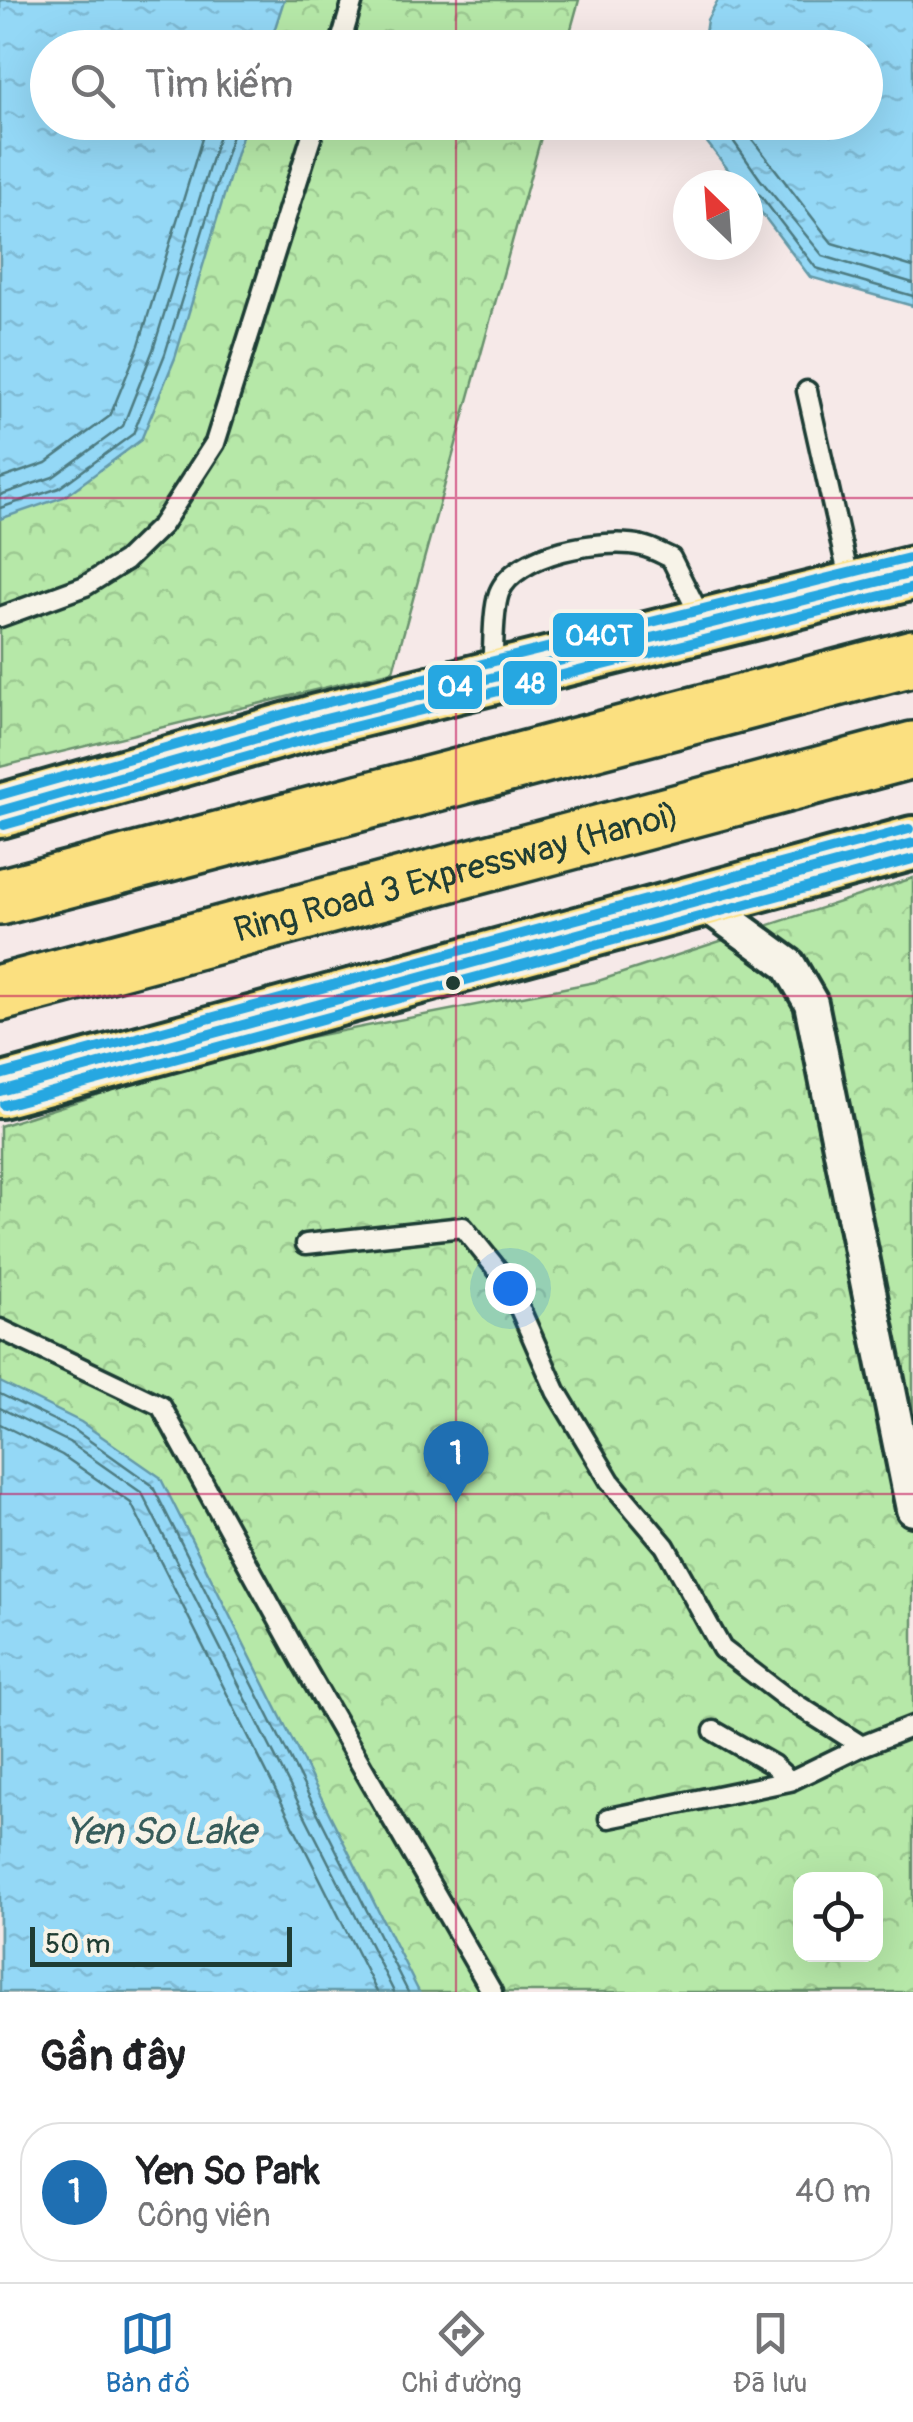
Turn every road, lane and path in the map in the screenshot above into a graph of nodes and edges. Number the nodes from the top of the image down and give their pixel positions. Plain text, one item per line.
1 (353, 0) edge
2 (344, 30) edge
3 (310, 140) edge
4 (806, 391) dead end
5 (913, 573) edge
6 (851, 588) junction
7 (0, 617) edge
8 (704, 625) junction
9 (913, 658) edge
10 (491, 678) junction
11 (913, 750) edge
12 (0, 811) edge
13 (913, 843) edge
14 (0, 896) edge
15 (701, 901) junction
16 (0, 994) edge
17 (0, 1092) edge
18 (306, 1244) dead end
19 (0, 1329) edge
20 (913, 1509) edge
21 (913, 1726) edge
22 (714, 1731) dead end
23 (862, 1746) junction
24 (790, 1781) junction
25 (609, 1818) dead end
26 (492, 1992) edge

1 - 2 lane
3 - 7 lane
4 - 6 lane
5 - 6 main road
6 - 8 main road
8 - 10 main road
8 - 10 lane
9 - 14 highway
10 - 12 main road
11 - 16 highway, Ring Road 3 Expressway (Hanoi)
13 - 15 main road
15 - 17 main road
15 - 20 street
18 - 23 lane
19 - 26 lane
21 - 23 lane
22 - 24 lane
23 - 24 lane
24 - 25 lane

